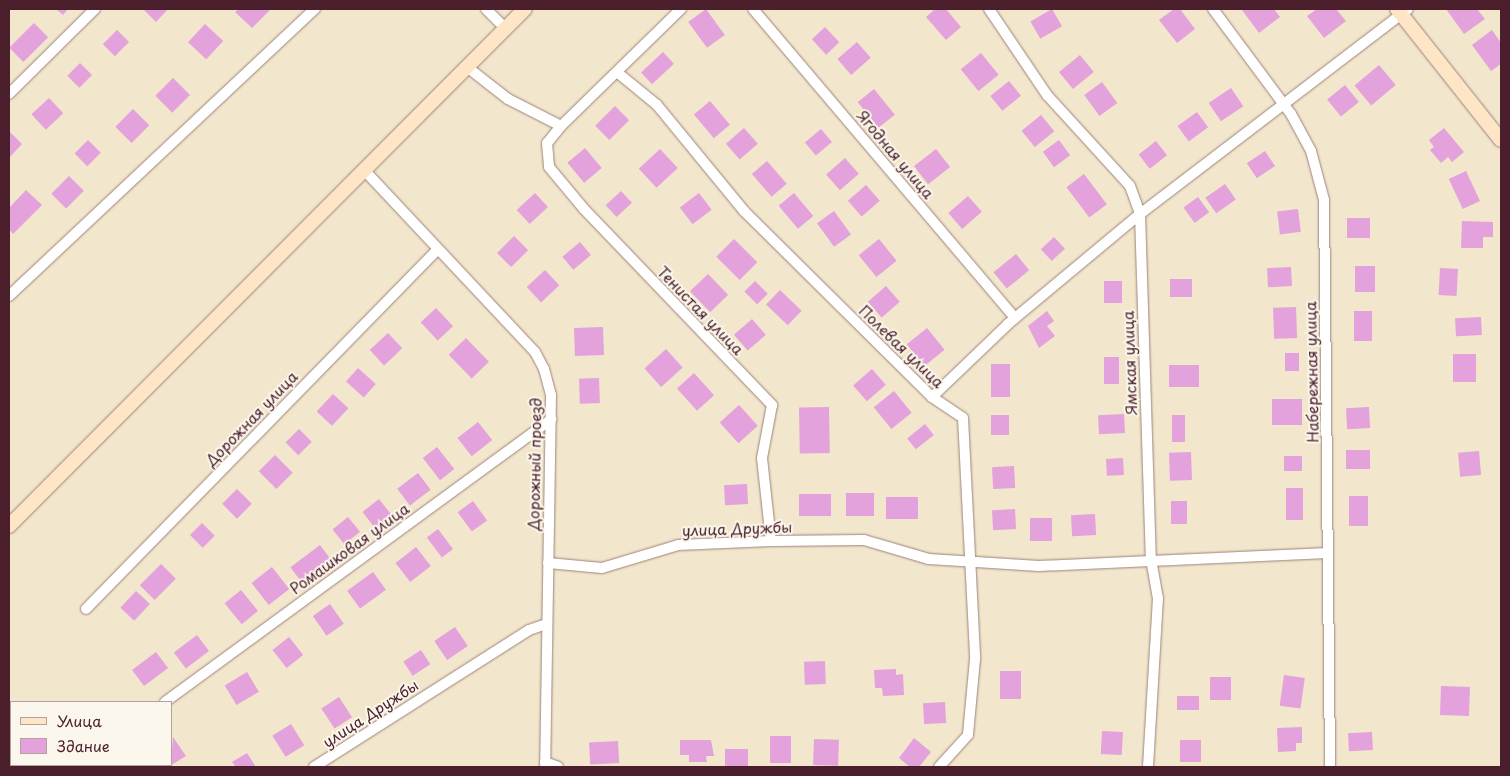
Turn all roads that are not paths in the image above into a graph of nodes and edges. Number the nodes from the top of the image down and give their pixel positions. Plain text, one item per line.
1 (95, 9) edge
2 (315, 9) edge
3 (486, 9) edge
4 (525, 9) edge
5 (681, 9) edge
6 (754, 9) edge
7 (989, 9) edge
8 (1213, 9) edge
9 (1402, 11) edge
10 (505, 28) junction
11 (467, 68) junction
12 (618, 73) junction
13 (9, 94) edge
14 (1284, 105) junction
15 (561, 126) junction
16 (1501, 140) edge
17 (366, 172) junction
18 (1140, 214) junction
19 (438, 249) junction
20 (9, 296) edge
21 (1015, 318) junction
22 (932, 397) junction
23 (551, 419) junction
24 (9, 526) edge
25 (771, 541) junction
26 (1328, 553) junction
27 (1151, 559) junction
28 (969, 562) junction
29 (548, 563) junction
30 (86, 609) dead end
31 (546, 624) junction
32 (166, 701) edge
33 (545, 765) edge
34 (314, 767) edge
35 (558, 767) edge
36 (939, 767) edge
37 (1148, 767) edge
38 (1330, 767) edge

1 - 13 street
2 - 20 street
3 - 10 street
4 - 10 main road
5 - 12 street
6 - 21 street, Ягодная улица
7 - 18 street, Ямская улица
8 - 14 street, Набережная улица
9 - 14 street
9 - 16 main road
10 - 11 main road
11 - 15 street
11 - 17 main road
12 - 15 street
12 - 22 street, Полевая улица
14 - 18 street
14 - 26 street, Набережная улица
15 - 25 street, Тенистая улица
17 - 19 street, Дорожный проезд
17 - 24 main road
18 - 21 street
18 - 27 street, Ямская улица
19 - 23 street, Дорожный проезд
19 - 30 street, Дорожная улица
21 - 22 street
22 - 28 street, Полевая улица
23 - 29 street, Дорожный проезд
23 - 32 street, Ромашковая улица
25 - 28 street, улица Дружбы
25 - 29 street, улица Дружбы
26 - 27 street, улица Дружбы
26 - 38 street, Набережная улица
27 - 28 street, улица Дружбы
27 - 37 street, Ямская улица
28 - 36 street, Полевая улица
29 - 31 street, Дорожный проезд
31 - 33 street, Дорожный проезд
31 - 34 street, улица Дружбы
33 - 35 street

